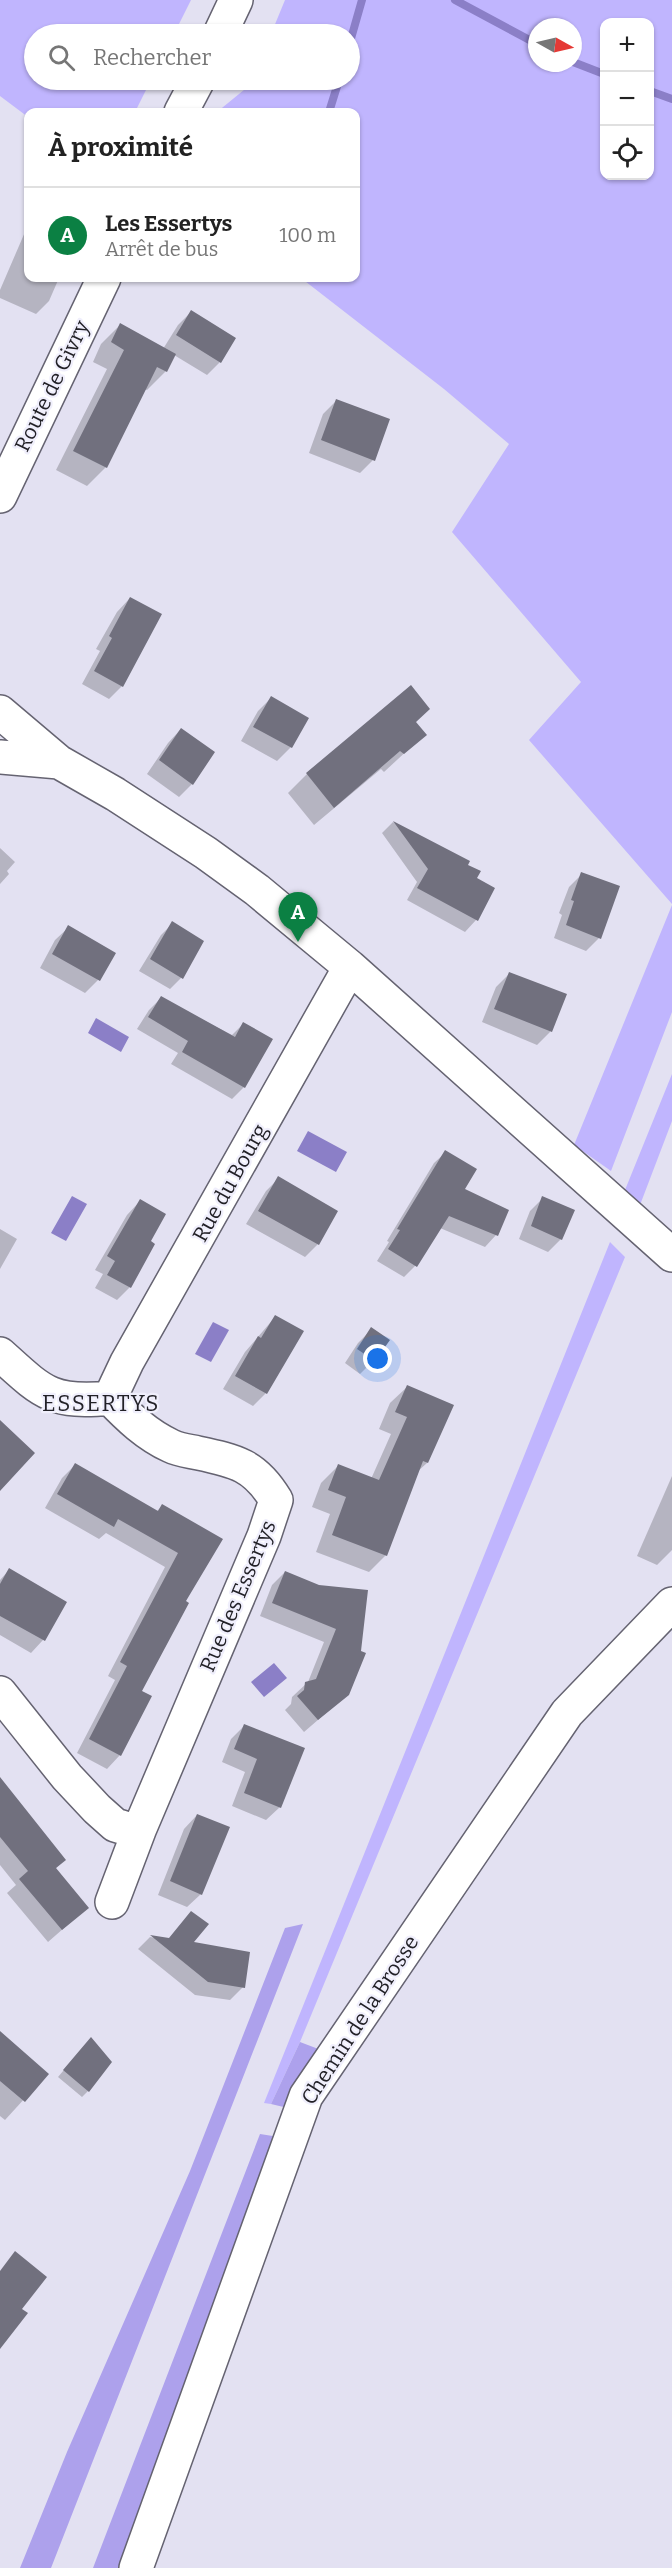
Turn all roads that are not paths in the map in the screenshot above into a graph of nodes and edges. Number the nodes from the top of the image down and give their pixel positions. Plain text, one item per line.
1 (236, 0) edge
2 (225, 24) edge
3 (193, 90) edge
4 (184, 108) edge
5 (102, 282) edge
6 (0, 496) edge
7 (0, 712) edge
8 (0, 757) edge
9 (59, 762) junction
10 (350, 967) junction
11 (672, 1256) edge
12 (0, 1354) edge
13 (110, 1398) junction
14 (672, 1604) edge
15 (0, 1693) edge
16 (140, 1828) junction
17 (112, 1902) dead end
18 (136, 2568) edge

1 - 2 street
3 - 4 street
5 - 6 street, Route de Givry
7 - 9 street
8 - 9 street
9 - 10 street
10 - 11 street
10 - 13 street, Rue du Bourg
12 - 13 street
13 - 16 street, Rue des Essertys
14 - 18 street, Chemin de la Brosse
15 - 16 street
16 - 17 street, Rue des Essertys

